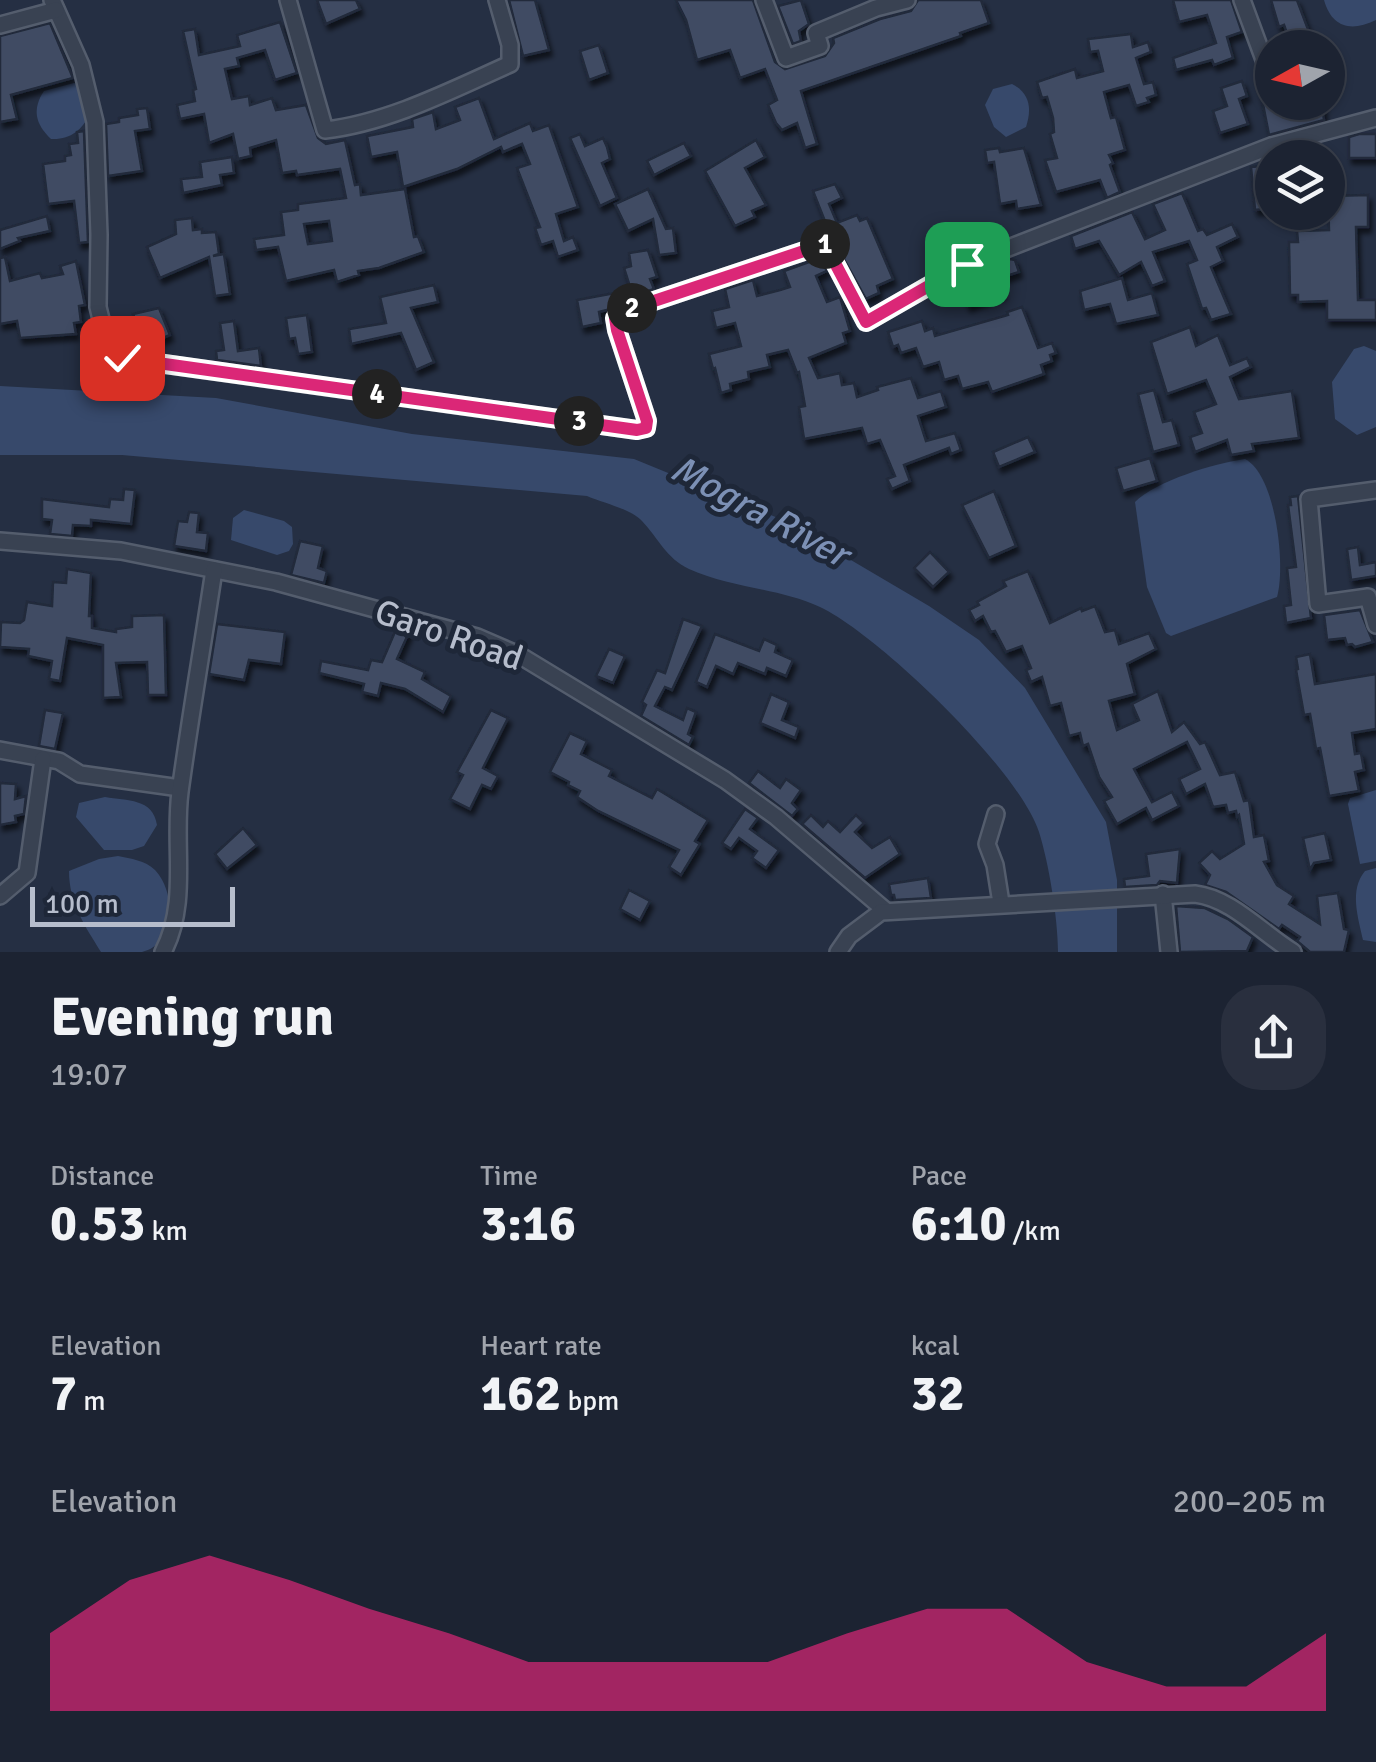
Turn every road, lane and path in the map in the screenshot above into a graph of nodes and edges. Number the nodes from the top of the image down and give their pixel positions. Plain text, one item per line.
1 (288, 0) edge
2 (497, 0) edge
3 (764, 0) edge
4 (907, 0) edge
5 (1242, 0) edge
6 (54, 5) edge
7 (0, 25) edge
8 (1255, 35) edge
9 (1376, 118) edge
10 (1376, 490) edge
11 (0, 542) edge
12 (214, 570) junction
13 (1376, 625) edge
14 (0, 750) edge
15 (43, 759) junction
16 (180, 788) junction
17 (996, 814) dead end
18 (1163, 894) junction
19 (0, 896) edge
20 (1006, 903) junction
21 (886, 911) junction
22 (162, 952) edge
23 (838, 952) edge
24 (1169, 952) edge
25 (1292, 952) edge

1 - 2 street
3 - 4 street
5 - 8 street
6 - 7 street
6 - 9 street
10 - 13 street
11 - 12 street, Garo Road
12 - 16 street
12 - 21 street, Garo Road
14 - 15 street
15 - 16 street
15 - 19 street
16 - 22 street
17 - 20 street
18 - 20 street
18 - 24 street
18 - 25 street
20 - 21 street
21 - 23 street

